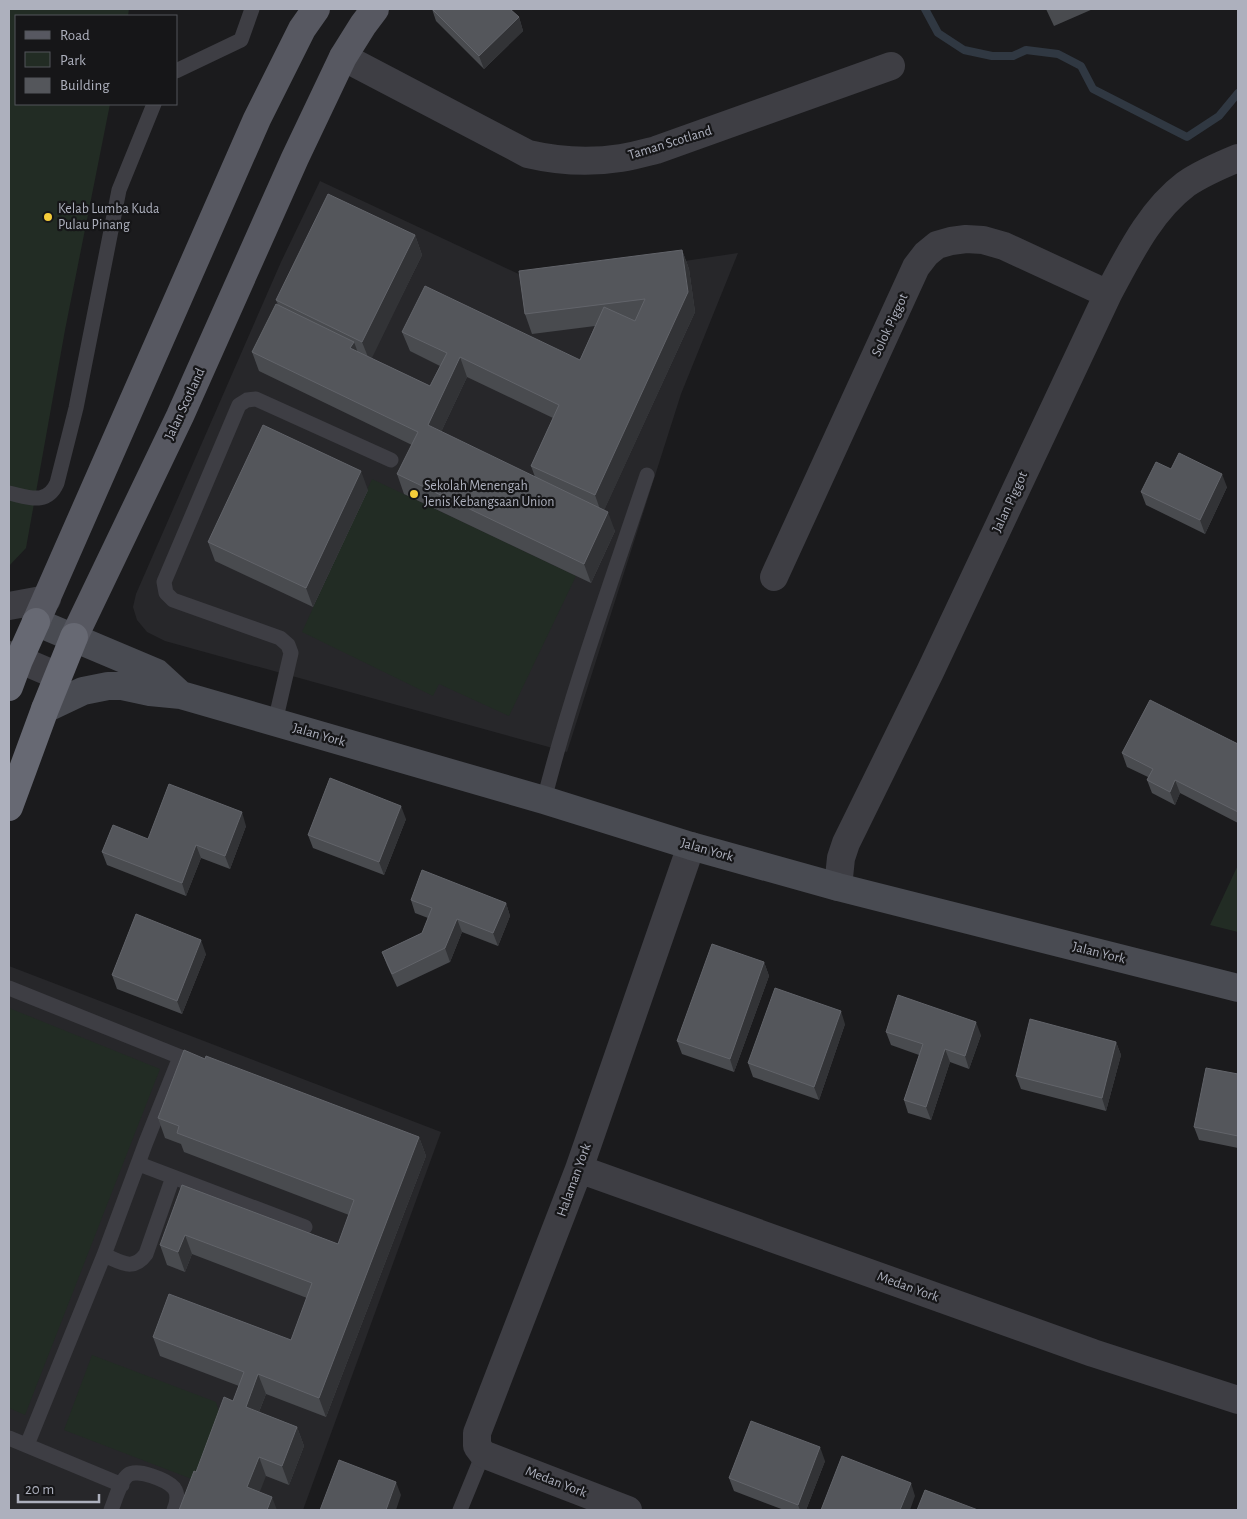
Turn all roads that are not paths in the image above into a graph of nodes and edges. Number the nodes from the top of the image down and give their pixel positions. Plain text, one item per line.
1 (252, 9) edge
2 (316, 9) edge
3 (375, 9) edge
4 (343, 57) junction
5 (891, 66) dead end
6 (178, 70) edge
7 (154, 105) edge
8 (1238, 158) edge
9 (1108, 294) junction
10 (392, 460) dead end
11 (646, 475) dead end
12 (9, 494) edge
13 (774, 577) dead end
14 (9, 606) edge
15 (42, 610) junction
16 (74, 637) junction
17 (14, 658) edge
18 (58, 676) junction
19 (9, 687) edge
20 (181, 695) junction
21 (45, 709) junction
22 (275, 722) junction
23 (544, 800) junction
24 (9, 807) edge
25 (691, 846) junction
26 (838, 887) junction
27 (9, 988) edge
28 (1238, 988) edge
29 (180, 1057) junction
30 (198, 1064) edge
31 (138, 1164) junction
32 (579, 1169) junction
33 (173, 1177) junction
34 (305, 1227) dead end
35 (104, 1256) junction
36 (1238, 1400) edge
37 (9, 1438) edge
38 (27, 1445) junction
39 (483, 1454) junction
40 (122, 1484) junction
41 (111, 1510) edge
42 (174, 1510) edge
43 (460, 1510) edge
44 (628, 1510) edge

1 - 6 lane
2 - 15 main road
3 - 4 main road, Jalan Scotland
4 - 5 street, Taman Scotland
4 - 16 main road, Jalan Scotland
7 - 12 lane
8 - 9 street, Jalan Piggot
9 - 13 street, Solok Piggot
9 - 26 street, Jalan Piggot
10 - 22 lane
11 - 23 lane
14 - 15 street
15 - 16 street, Jalan York
15 - 17 highway
16 - 18 highway, Jalan Scotland
16 - 20 street, Jalan York
17 - 18 street
17 - 19 highway
18 - 21 highway, Jalan Scotland
20 - 21 street, Jalan York
20 - 22 street, Jalan York
21 - 24 highway, Jalan Scotland
22 - 23 street, Jalan York
23 - 25 street, Jalan York
25 - 26 street, Jalan York
25 - 32 street, Halaman York
26 - 28 street, Jalan York
27 - 29 lane
29 - 30 lane
29 - 31 lane
31 - 33 lane
31 - 35 lane
32 - 36 street, Medan York
32 - 39 street, Halaman York
33 - 34 lane
33 - 35 lane
35 - 38 lane
37 - 38 lane
38 - 40 lane
39 - 43 lane
39 - 44 street, Medan York
40 - 41 lane
40 - 42 lane

